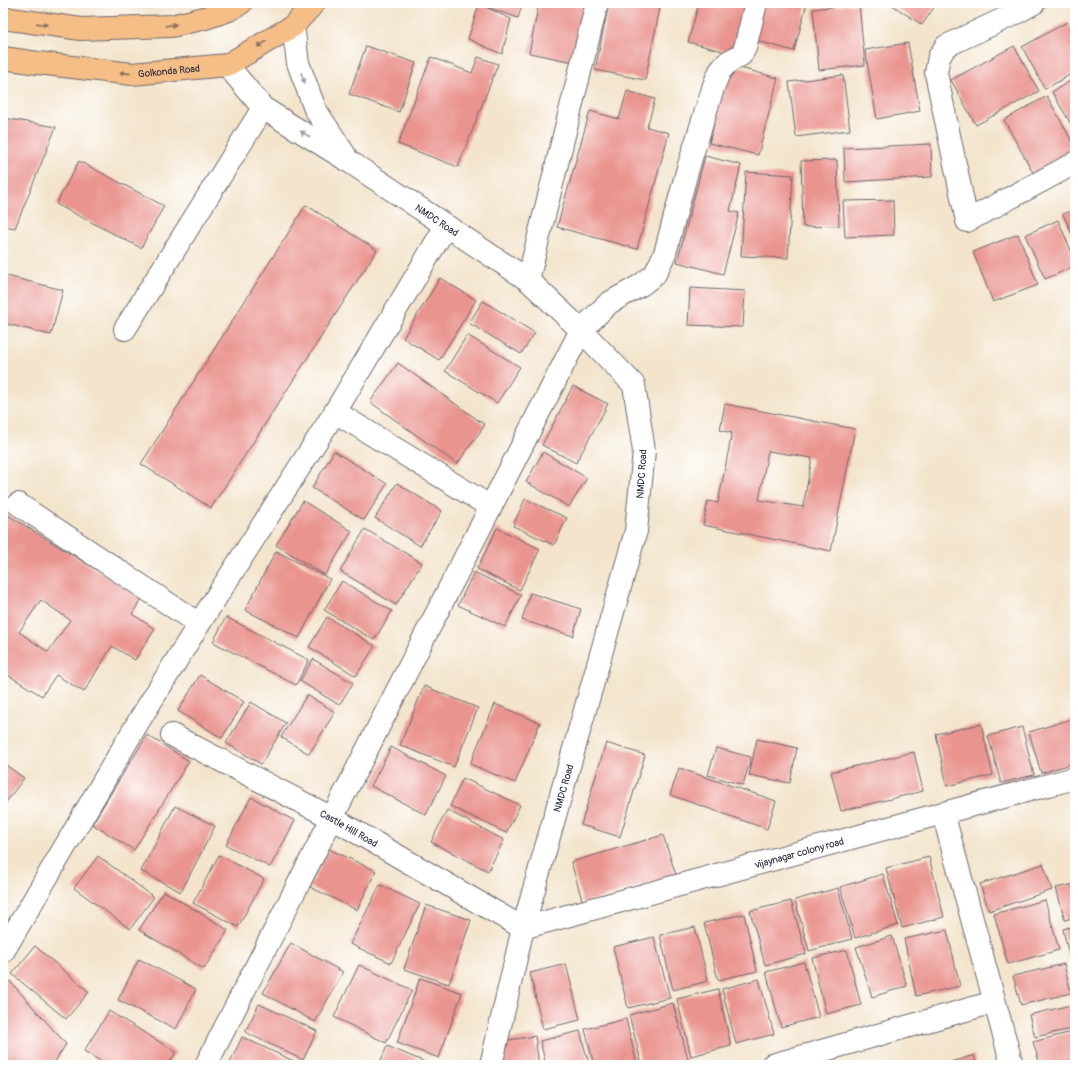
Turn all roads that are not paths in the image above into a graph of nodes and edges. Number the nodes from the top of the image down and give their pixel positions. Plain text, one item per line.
1 (241, 3) edge
2 (314, 3) edge
3 (597, 3) edge
4 (756, 3) edge
5 (1034, 3) edge
6 (1005, 9) edge
7 (3, 18) edge
8 (293, 26) junction
9 (3, 58) edge
10 (227, 65) junction
11 (263, 108) junction
12 (350, 162) junction
13 (1075, 163) edge
14 (446, 226) junction
15 (528, 280) junction
16 (125, 329) dead end
17 (581, 330) junction
18 (335, 412) junction
19 (18, 504) dead end
20 (491, 507) junction
21 (198, 624) junction
22 (172, 735) dead end
23 (1075, 778) edge
24 (943, 813) junction
25 (332, 818) junction
26 (523, 928) junction
27 (3, 952) edge
28 (994, 1002) junction
29 (206, 1065) edge
30 (491, 1065) edge
31 (772, 1065) edge
32 (1012, 1065) edge

7 -> 1 highway
2 - 8 highway, Golkonda Road
3 - 15 street
4 - 17 street
5 - 6 street
6 - 13 street
8 -> 10 highway, Golkonda Road
8 -> 12 street
10 -> 9 highway, Golkonda Road
10 - 11 street, NMDC Road
12 -> 11 street, NMDC Road
11 - 16 street
12 - 14 street, NMDC Road
14 - 15 street, NMDC Road
14 - 18 street
15 - 17 street, NMDC Road
17 - 20 street
17 - 26 street, NMDC Road
18 - 20 street
18 - 21 street
19 - 21 street
20 - 25 street
21 - 27 street
22 - 25 street, Castle Hill Road
23 - 24 street, vijaynagar colony road
24 - 26 street, vijaynagar colony road
24 - 28 street
25 - 26 street, Castle Hill Road
25 - 29 street
26 - 30 street, NMDC Road
28 - 31 street
28 - 32 street

